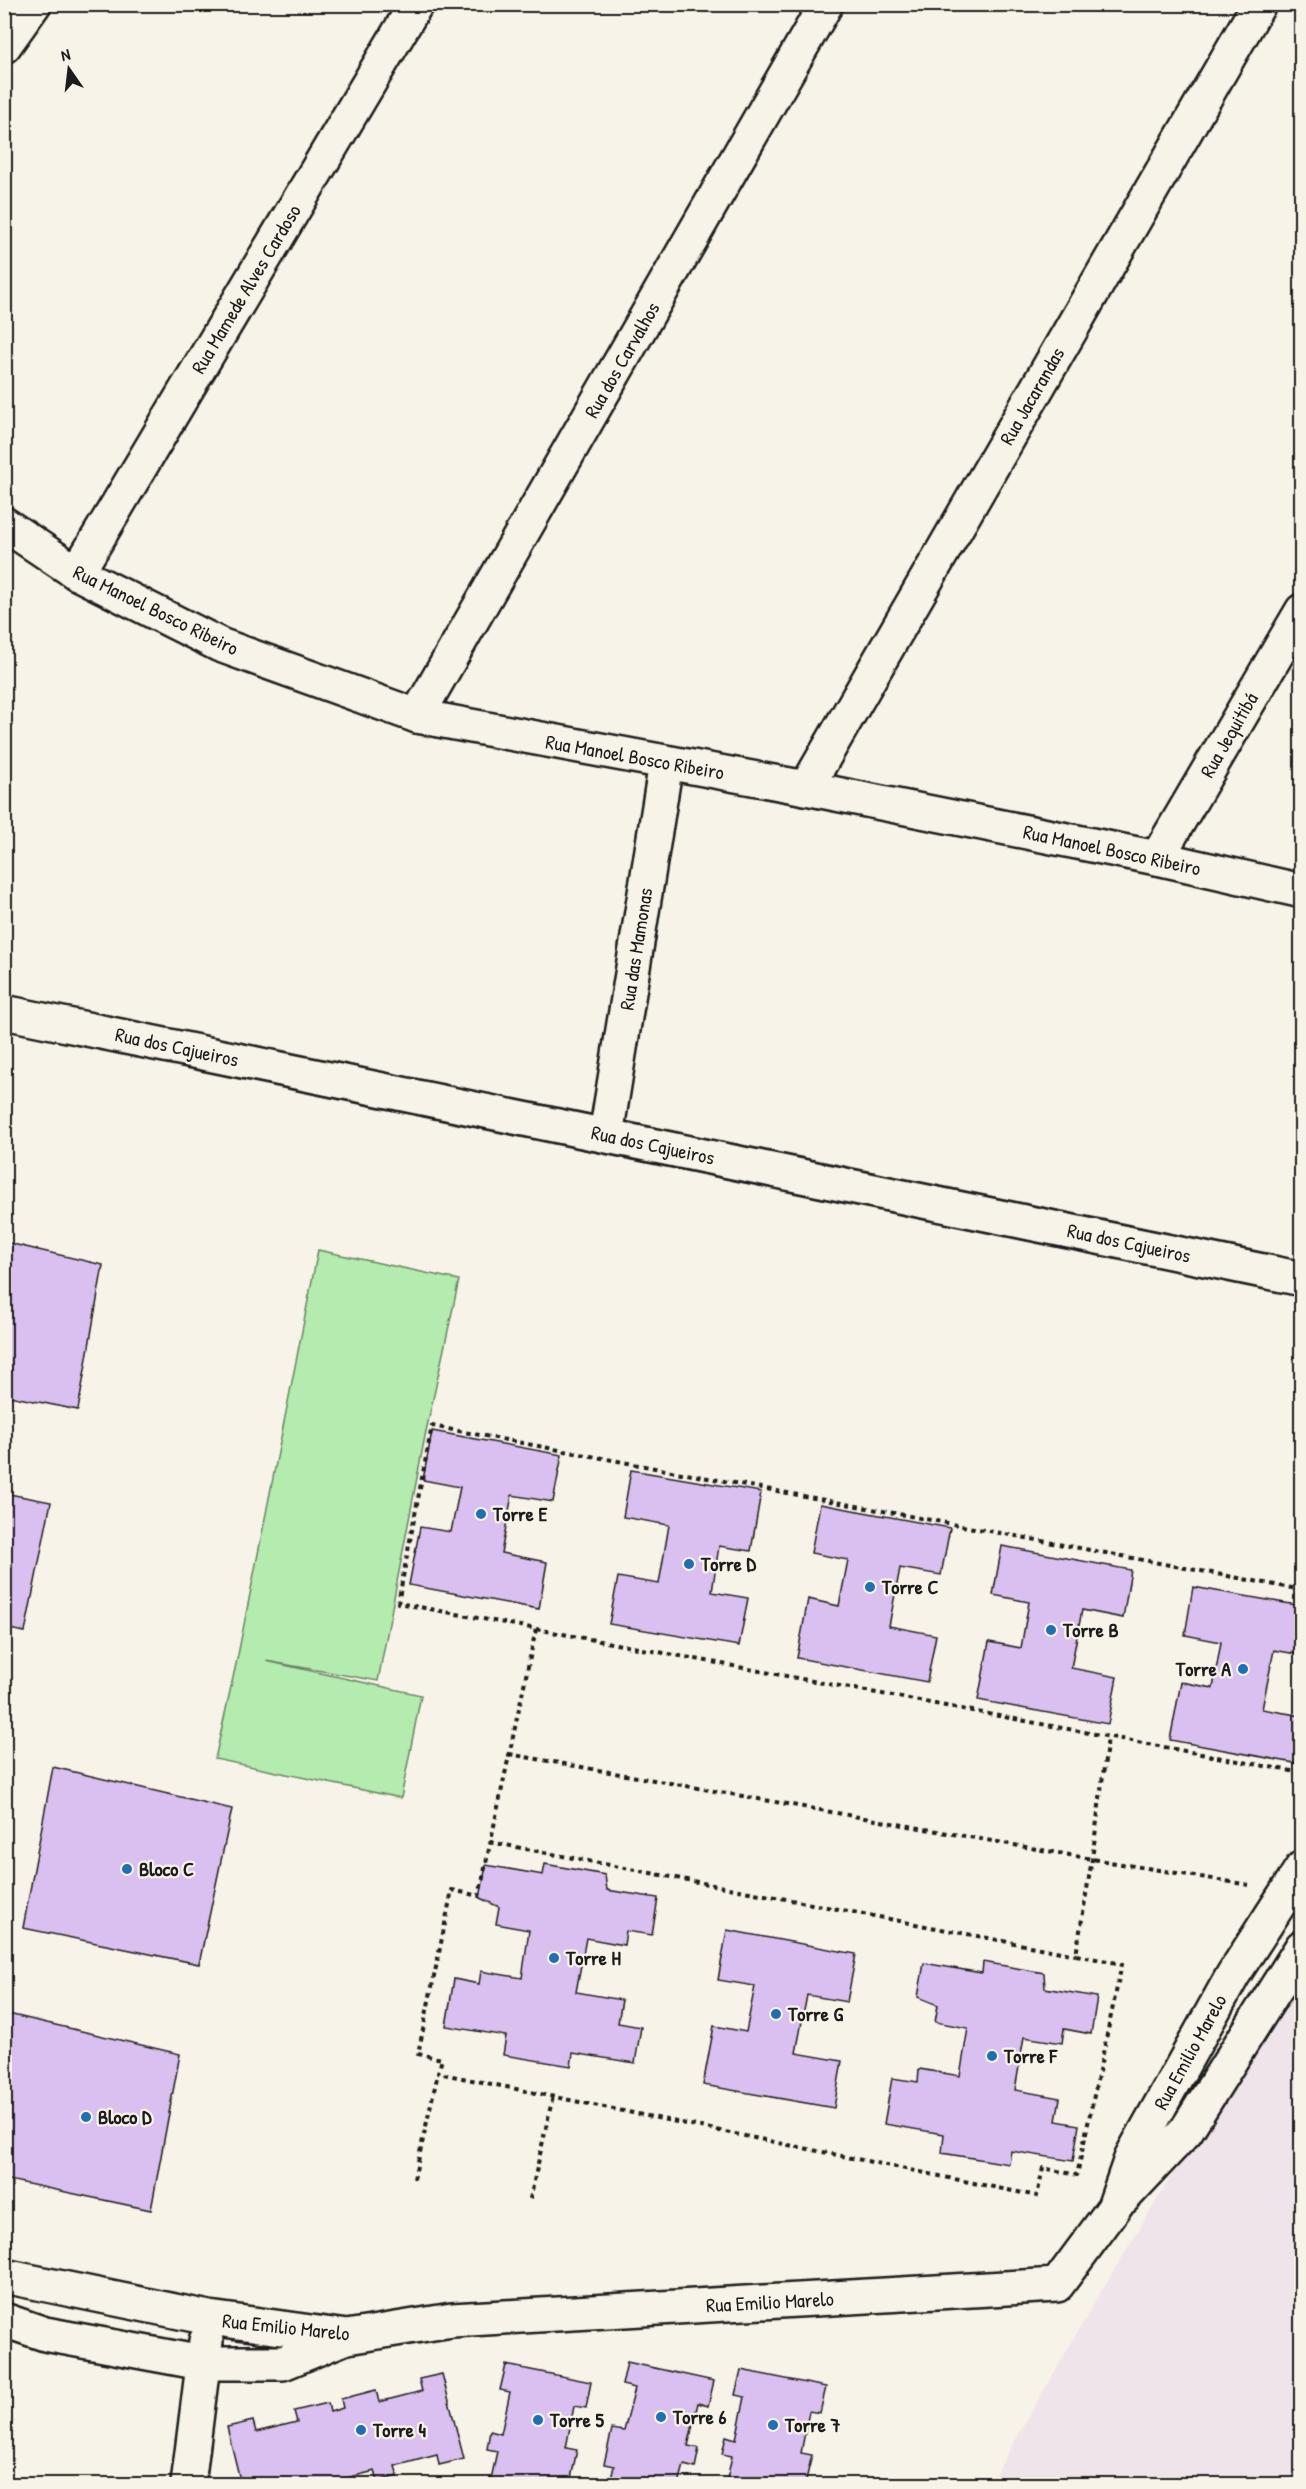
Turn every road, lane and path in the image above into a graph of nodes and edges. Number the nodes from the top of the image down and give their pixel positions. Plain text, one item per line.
1 (34, 4) edge
2 (416, 4) edge
3 (826, 4) edge
4 (1259, 4) edge
5 (4, 46) edge
6 (4, 524) edge
7 (76, 573) junction
8 (1302, 611) edge
9 (417, 716) junction
10 (666, 763) junction
11 (806, 788) junction
12 (1157, 858) junction
13 (1302, 891) edge
14 (4, 1012) edge
15 (606, 1135) junction
16 (1302, 1279) edge
17 (1302, 1590) edge
18 (536, 1629) junction
19 (1108, 1737) junction
20 (509, 1754) junction
21 (1302, 1773) edge
22 (490, 1842) junction
23 (1092, 1859) junction
24 (1293, 1879) edge
25 (1302, 1947) edge
26 (1077, 1955) junction
27 (1233, 1975) junction
28 (1275, 1989) junction
29 (438, 2073) junction
30 (553, 2096) junction
31 (414, 2179) dead end
32 (530, 2199) dead end
33 (1114, 2208) junction
34 (4, 2276) edge
35 (57, 2287) junction
36 (209, 2319) junction
37 (4, 2320) edge
38 (45, 2334) junction
39 (347, 2337) junction
40 (202, 2364) junction
41 (188, 2484) edge

1 - 5 street
2 - 7 street, Rua Mamede Alves Cardoso
3 - 9 street, Rua dos Carvalhos
4 - 11 street, Rua Jacarandas
6 - 7 street, Rua Manoel Bosco Ribeiro
7 - 9 street, Rua Manoel Bosco Ribeiro
8 - 12 street, Rua Jequitibá
9 - 10 street, Rua Manoel Bosco Ribeiro
10 - 11 street, Rua Manoel Bosco Ribeiro
10 - 15 street, Rua das Mamonas
11 - 12 street, Rua Manoel Bosco Ribeiro
12 - 13 street, Rua Manoel Bosco Ribeiro
14 - 15 street, Rua dos Cajueiros
15 - 16 street, Rua dos Cajueiros
17 - 18 path
18 - 19 path
18 - 20 path
19 - 21 path
19 - 23 path
20 - 22 path
20 - 23 path
22 - 26 path
22 - 29 path
23 - 24 path
23 - 26 path
24 - 27 street, Rua Emilio Marelo
25 - 28 street
26 - 30 path
27 - 28 street
27 - 33 street, Rua Emilio Marelo
28 - 33 street
29 - 30 path
29 - 31 path
30 - 32 path
33 - 39 street, Rua Emilio Marelo
34 - 35 street, Rua Emilio Marelo
35 - 36 street, Rua Emilio Marelo
35 - 38 street
36 - 39 street, Rua Emilio Marelo
36 - 40 street
37 - 38 street
38 - 40 street
39 - 40 street
40 - 41 street

